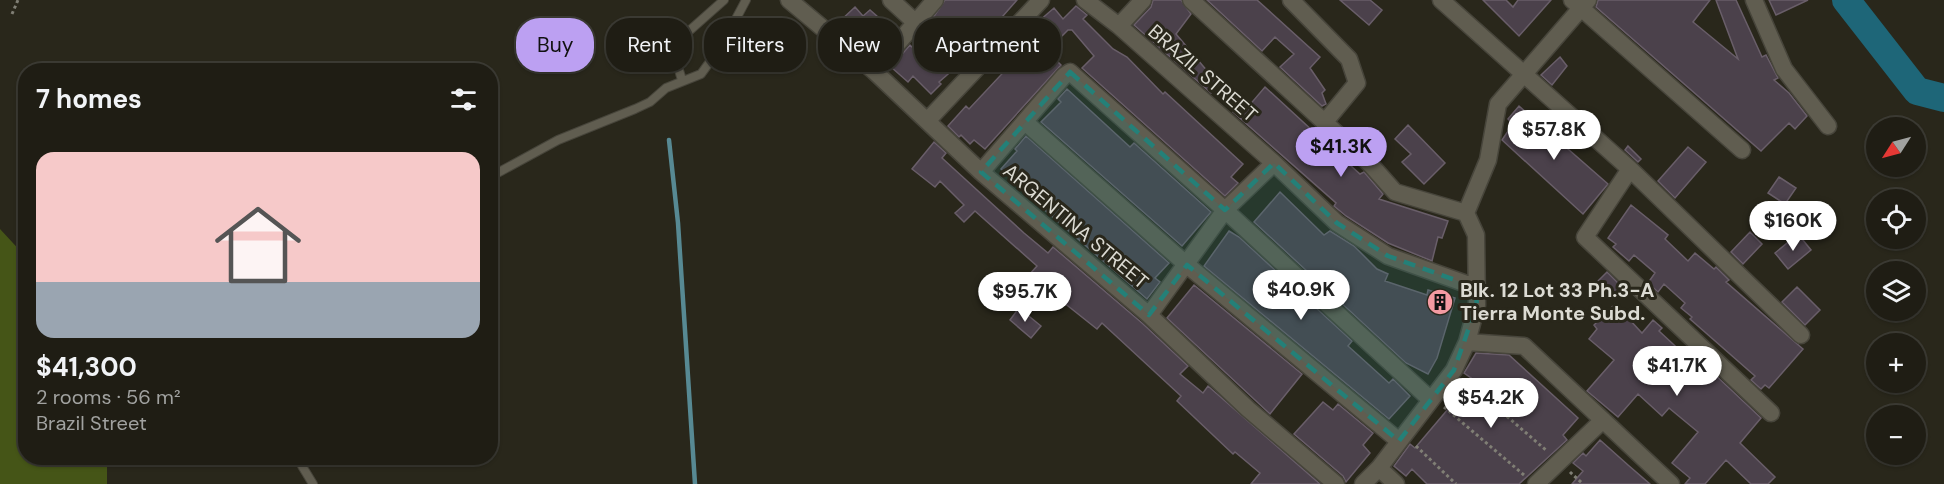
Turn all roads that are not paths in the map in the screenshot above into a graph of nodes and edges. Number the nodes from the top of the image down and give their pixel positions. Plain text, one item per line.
1 (724, 0) edge
2 (746, 0) edge
3 (789, 0) edge
4 (891, 0) edge
5 (934, 0) edge
6 (1041, 0) edge
7 (1085, 0) edge
8 (1143, 0) edge
9 (1191, 0) edge
10 (1291, 0) edge
11 (1441, 0) edge
12 (1754, 0) edge
13 (1580, 2) edge
14 (920, 18) edge
15 (914, 21) edge
16 (818, 24) edge
17 (914, 25) edge
18 (1119, 26) junction
19 (902, 39) edge
20 (875, 72) edge
21 (1524, 72) junction
22 (682, 80) junction
23 (928, 120) junction
24 (1025, 122) junction
25 (1324, 123) junction
26 (1828, 126) dead end
27 (1742, 150) dead end
28 (1274, 163) junction
29 (1630, 169) junction
30 (981, 172) junction
31 (498, 173) edge
32 (1225, 210) junction
33 (1466, 213) junction
34 (1188, 265) junction
35 (1475, 287) junction
36 (1149, 315) junction
37 (1801, 335) dead end
38 (1467, 342) junction
39 (1436, 403) junction
40 (1770, 412) dead end
41 (1603, 420) junction
42 (1402, 438) junction
43 (302, 465) edge
44 (1379, 468) junction
45 (1531, 480) edge
46 (313, 484) edge
47 (1336, 484) edge
48 (1363, 484) edge
49 (1396, 484) edge
50 (1671, 484) edge

1 - 22 lane
2 - 22 lane
3 - 16 street, ARGENTINA STREET
4 - 15 street
5 - 14 street
6 - 23 street
7 - 18 street, BRAZIL STREET
8 - 18 street
9 - 25 street
10 - 25 street
11 - 21 street
12 - 26 street
13 - 21 street
13 - 27 street
17 - 19 street
18 - 28 street, BRAZIL STREET
20 - 23 street, ARGENTINA STREET
21 - 29 street
21 - 33 street
22 - 31 lane
23 - 30 street, ARGENTINA STREET
24 - 30 street
24 - 32 street
24 - 34 street
25 - 33 street
28 - 32 street
28 - 35 street, BRAZIL STREET
29 - 37 street
29 - 40 street
30 - 36 street, ARGENTINA STREET
32 - 34 street
32 - 39 street
33 - 35 street
34 - 36 street
34 - 42 street
35 - 38 street
36 - 47 street, ARGENTINA STREET
38 - 39 street
38 - 41 street
39 - 42 street
41 - 45 street
41 - 50 street
42 - 44 street
43 - 46 lane
44 - 48 street
44 - 49 street

